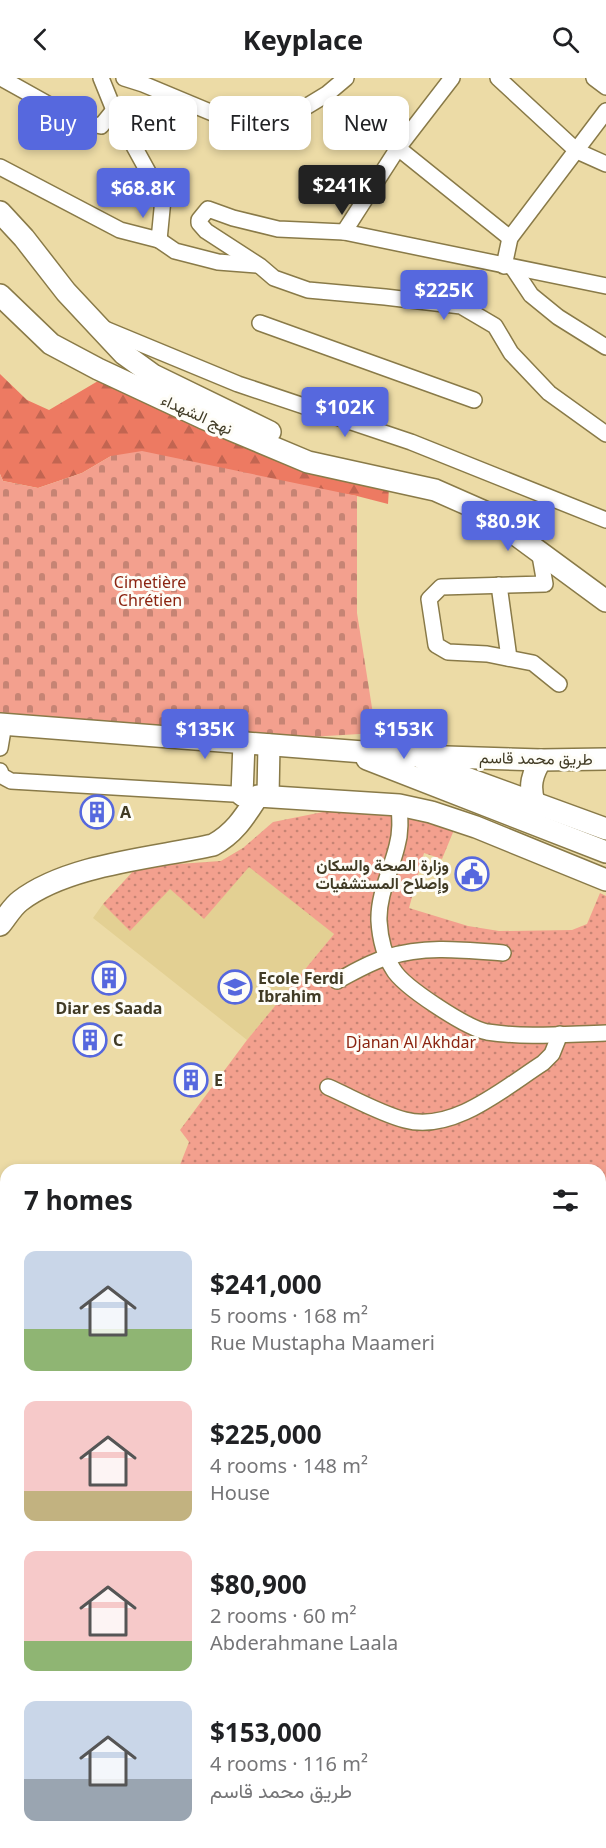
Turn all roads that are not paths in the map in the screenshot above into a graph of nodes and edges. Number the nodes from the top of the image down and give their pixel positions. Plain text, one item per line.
1 (1, 78) edge
2 (101, 78) edge
3 (124, 78) edge
4 (346, 78) edge
5 (452, 78) edge
6 (498, 78) edge
7 (594, 78) edge
8 (606, 87) edge
9 (109, 98) edge
10 (606, 111) edge
11 (109, 116) edge
12 (409, 134) edge
13 (136, 150) edge
14 (397, 150) edge
15 (400, 150) edge
16 (577, 151) junction
17 (606, 164) edge
18 (0, 167) edge
19 (0, 212) edge
20 (344, 232) junction
21 (510, 238) junction
22 (159, 240) junction
23 (260, 266) junction
24 (508, 267) junction
25 (606, 286) edge
26 (0, 295) edge
27 (260, 323) dead end
28 (96, 326) junction
29 (606, 347) edge
30 (474, 400) dead end
31 (606, 434) edge
32 (417, 487) junction
33 (606, 520) edge
34 (539, 550) junction
35 (499, 585) junction
36 (606, 601) edge
37 (509, 658) junction
38 (559, 684) dead end
39 (2, 724) edge
40 (244, 743) junction
41 (269, 745) junction
42 (0, 748) edge
43 (606, 759) edge
44 (541, 760) junction
45 (0, 771) edge
46 (428, 772) junction
47 (256, 796) junction
48 (534, 802) junction
49 (399, 805) junction
50 (476, 827) junction
51 (606, 829) edge
52 (606, 852) edge
53 (606, 880) edge
54 (0, 926) edge
55 (503, 953) dead end
56 (386, 957) junction
57 (338, 981) dead end
58 (606, 1033) edge
59 (560, 1034) junction
60 (328, 1087) dead end

1 - 11 street
2 - 9 street
3 - 4 street
5 - 12 street
6 - 16 street
7 - 8 street
10 - 16 street
13 - 22 street
14 - 20 street
15 - 21 street
16 - 17 street
16 - 21 street
18 - 22 street
19 - 28 street
20 - 23 street
20 - 24 street
21 - 24 street
22 - 23 street
23 - 31 street
24 - 25 street
24 - 29 street
26 - 32 street, نهج الشهداء
27 - 30 street
28 - 32 street
28 - 33 street
32 - 34 street
34 - 35 street
34 - 36 street
35 - 37 street
35 - 37 street
37 - 38 street
39 - 40 street
39 - 42 street
40 - 41 street
40 - 47 street
41 - 46 street
41 - 47 street
43 - 44 street, طريق محمد قاسم
44 - 46 street, طريق محمد قاسم
44 - 48 street
45 - 47 street
46 - 48 street
46 - 50 street
46 - 52 street
47 - 49 street
47 - 54 street
48 - 51 street
49 - 50 street
49 - 56 street
50 - 53 street
55 - 56 street
56 - 57 street
56 - 59 street
58 - 59 street
59 - 60 street

